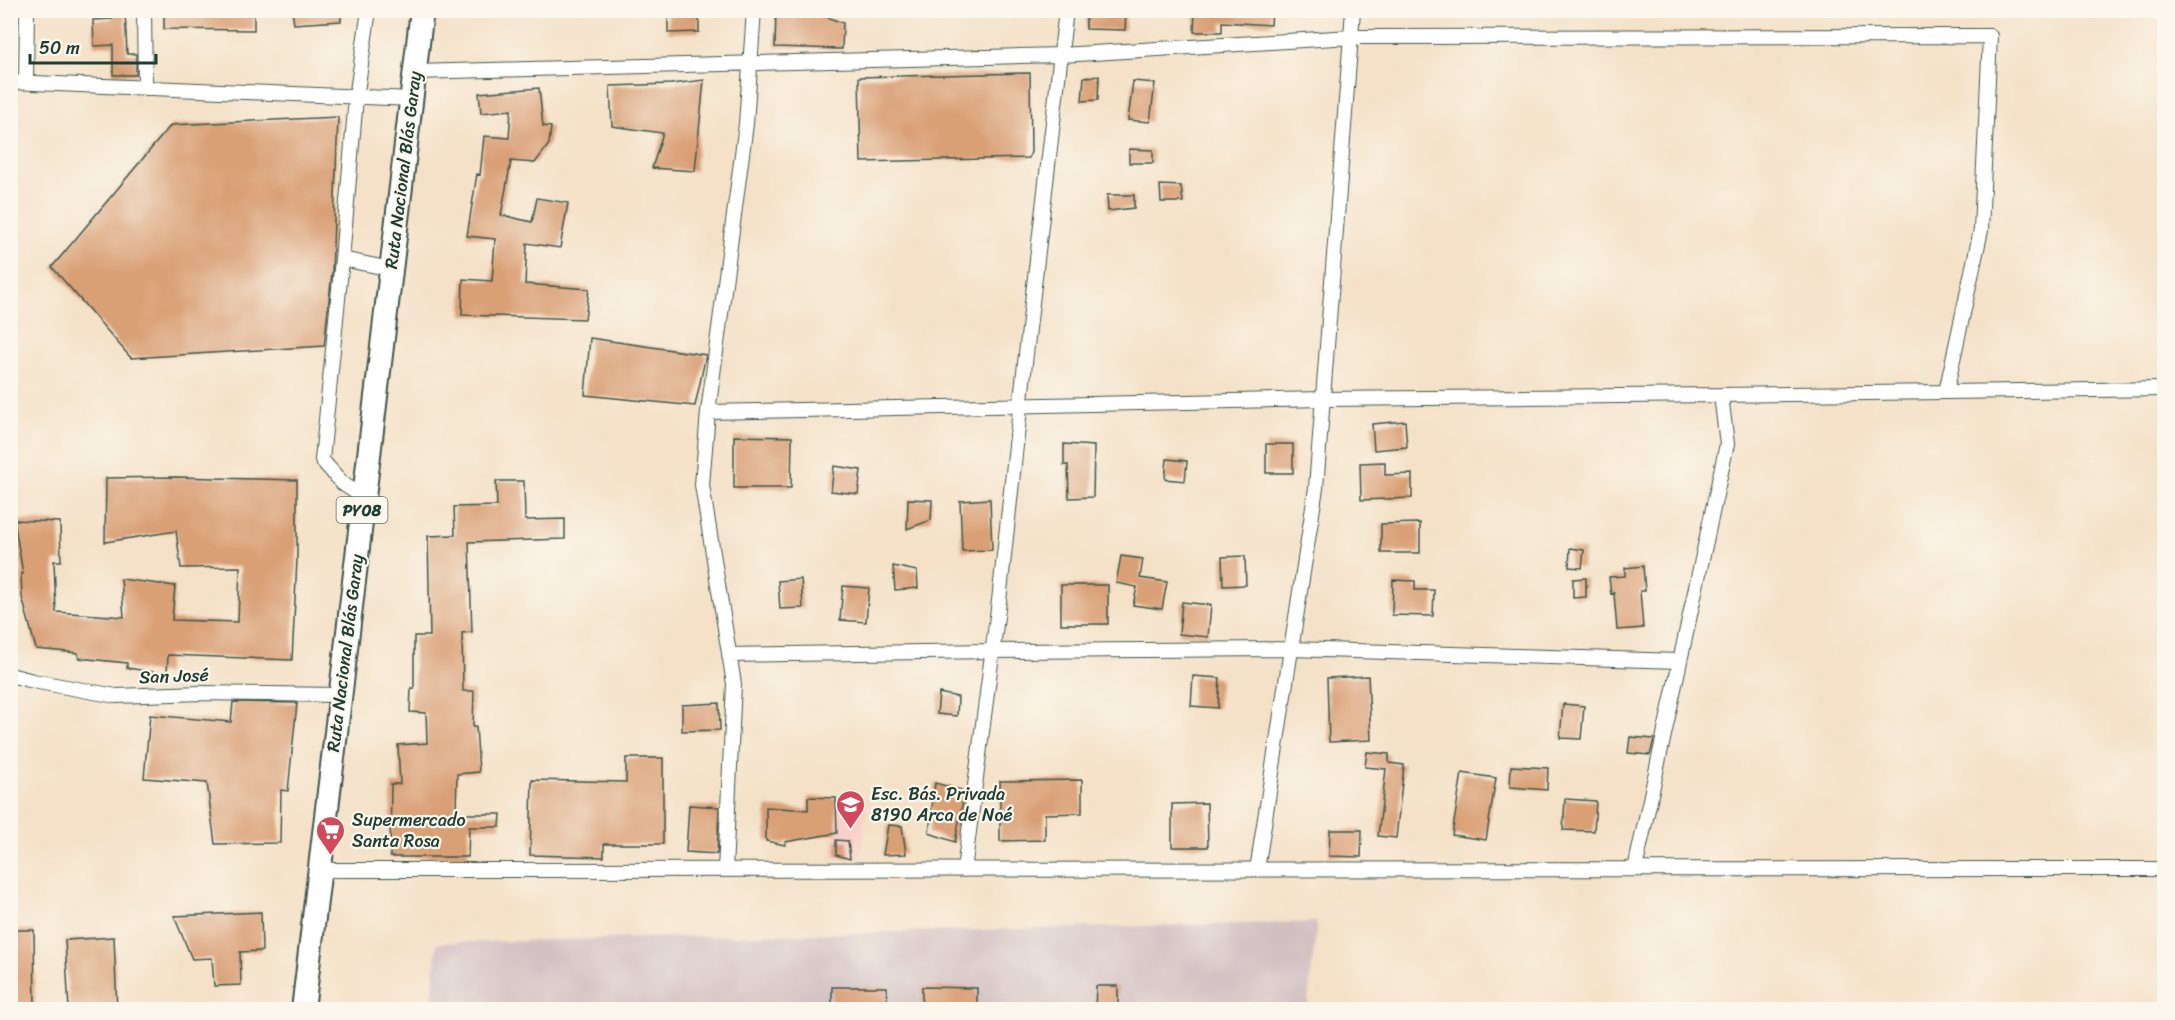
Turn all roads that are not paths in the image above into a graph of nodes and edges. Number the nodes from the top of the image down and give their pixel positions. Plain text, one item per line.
1 (27, 10) edge
2 (144, 10) edge
3 (369, 10) edge
4 (422, 10) edge
5 (754, 10) edge
6 (1066, 10) edge
7 (1353, 10) edge
8 (1351, 37) junction
9 (1061, 55) junction
10 (751, 63) junction
11 (415, 72) junction
12 (10, 82) edge
13 (26, 82) junction
14 (145, 88) junction
15 (356, 98) junction
16 (412, 99) junction
17 (342, 259) junction
18 (391, 269) junction
19 (2164, 389) edge
20 (1946, 392) junction
21 (1721, 395) junction
22 (1323, 399) junction
23 (1020, 405) junction
24 (708, 412) junction
25 (364, 498) junction
26 (1291, 649) junction
27 (992, 651) junction
28 (729, 655) junction
29 (1680, 661) junction
30 (10, 675) edge
31 (340, 695) junction
32 (1635, 869) junction
33 (2164, 869) edge
34 (318, 870) junction
35 (725, 870) junction
36 (964, 870) junction
37 (1257, 870) junction
38 (303, 1010) edge

1 - 13 street
2 - 14 street
3 - 15 street
4 - 11 highway, Ruta Nacional Blás Garay / PY08
5 - 10 street
6 - 9 street
7 - 8 street
8 - 9 street
8 - 20 street
8 - 22 street
9 - 10 street
9 - 23 street
10 - 11 street
10 - 24 street
11 - 16 highway, Ruta Nacional Blás Garay / PY08
12 - 13 street
13 - 14 street
14 - 15 street
15 - 16 street
15 - 17 street
16 - 18 highway, Ruta Nacional Blás Garay / PY08
17 - 18 street
17 - 25 street
18 - 25 highway, Ruta Nacional Blás Garay / PY08
19 - 20 street
20 - 21 street
21 - 22 street
21 - 29 street
22 - 23 street
22 - 26 street
23 - 24 street
23 - 27 street
24 - 28 street
25 - 31 highway, Ruta Nacional Blás Garay / PY08
26 - 27 street
26 - 29 street
26 - 37 street
27 - 28 street
27 - 36 street
28 - 35 street
29 - 32 street
30 - 31 street, San José
31 - 34 highway, Ruta Nacional Blás Garay / PY08
32 - 33 street
32 - 37 street
34 - 35 street
34 - 38 highway, Ruta Nacional Blás Garay / PY08
35 - 36 street
36 - 37 street

